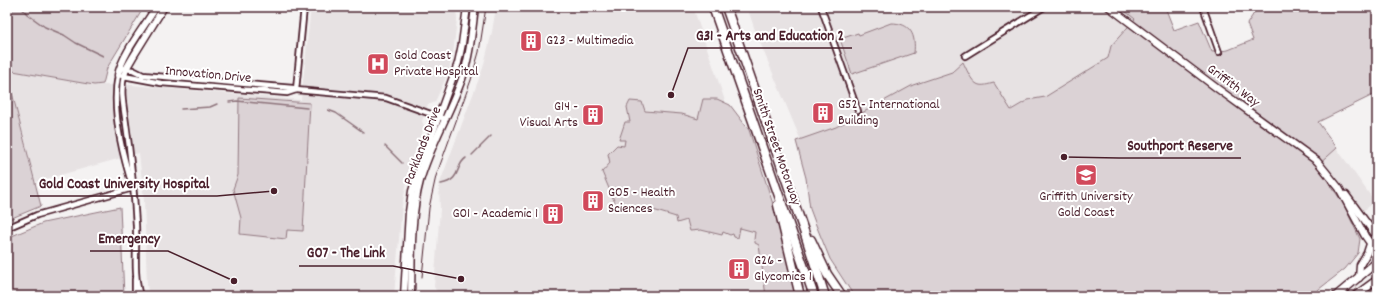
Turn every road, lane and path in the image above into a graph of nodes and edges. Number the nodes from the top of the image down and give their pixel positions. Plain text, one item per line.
1 (156, 7) edge
2 (164, 7) edge
3 (304, 7) edge
4 (467, 7) edge
5 (475, 7) edge
6 (713, 7) edge
7 (726, 7) edge
8 (821, 7) edge
9 (1044, 7) edge
10 (1109, 7) edge
11 (1203, 7) edge
12 (1219, 52) dead end
13 (964, 56) dead end
14 (122, 72) junction
15 (296, 90) junction
16 (858, 111) dead end
17 (439, 117) junction
18 (445, 119) junction
19 (776, 187) junction
20 (133, 188) junction
21 (1339, 188) junction
22 (7, 228) edge
23 (804, 231) junction
24 (1377, 237) edge
25 (1370, 244) junction
26 (1377, 253) edge
27 (1377, 262) edge
28 (137, 274) junction
29 (1359, 278) junction
30 (1377, 280) edge
31 (136, 296) edge
32 (140, 296) edge
33 (404, 296) edge
34 (411, 296) edge
35 (800, 296) edge
36 (814, 296) edge
37 (824, 296) edge
38 (842, 296) edge
39 (1336, 296) edge
40 (1355, 296) edge

1 - 14 street
2 - 14 street
3 - 15 street
4 - 17 street, Parklands Drive
5 - 18 street, Parklands Drive
6 - 19 highway, Smith Street Motorway
7 - 23 highway, Smith Street Motorway
8 - 16 street
9 - 13 street
10 - 21 street, Griffith Way
11 - 12 street
14 - 15 street, Innovation Drive
14 - 20 street
14 - 20 street
15 - 17 street, Innovation Drive
17 - 18 street, Innovation Drive
17 - 33 street, Parklands Drive
18 - 34 street, Parklands Drive
19 - 35 highway
19 - 36 highway, Smith Street Motorway
20 - 22 street
20 - 28 street
21 - 24 street, Griffith Way
21 - 25 street, Griffith Way
23 - 37 highway, Smith Street Motorway
23 - 38 highway
25 - 26 street, Griffith Way
25 - 29 street
27 - 29 main road
28 - 31 street
28 - 32 street
29 - 39 main road
30 - 40 main road

